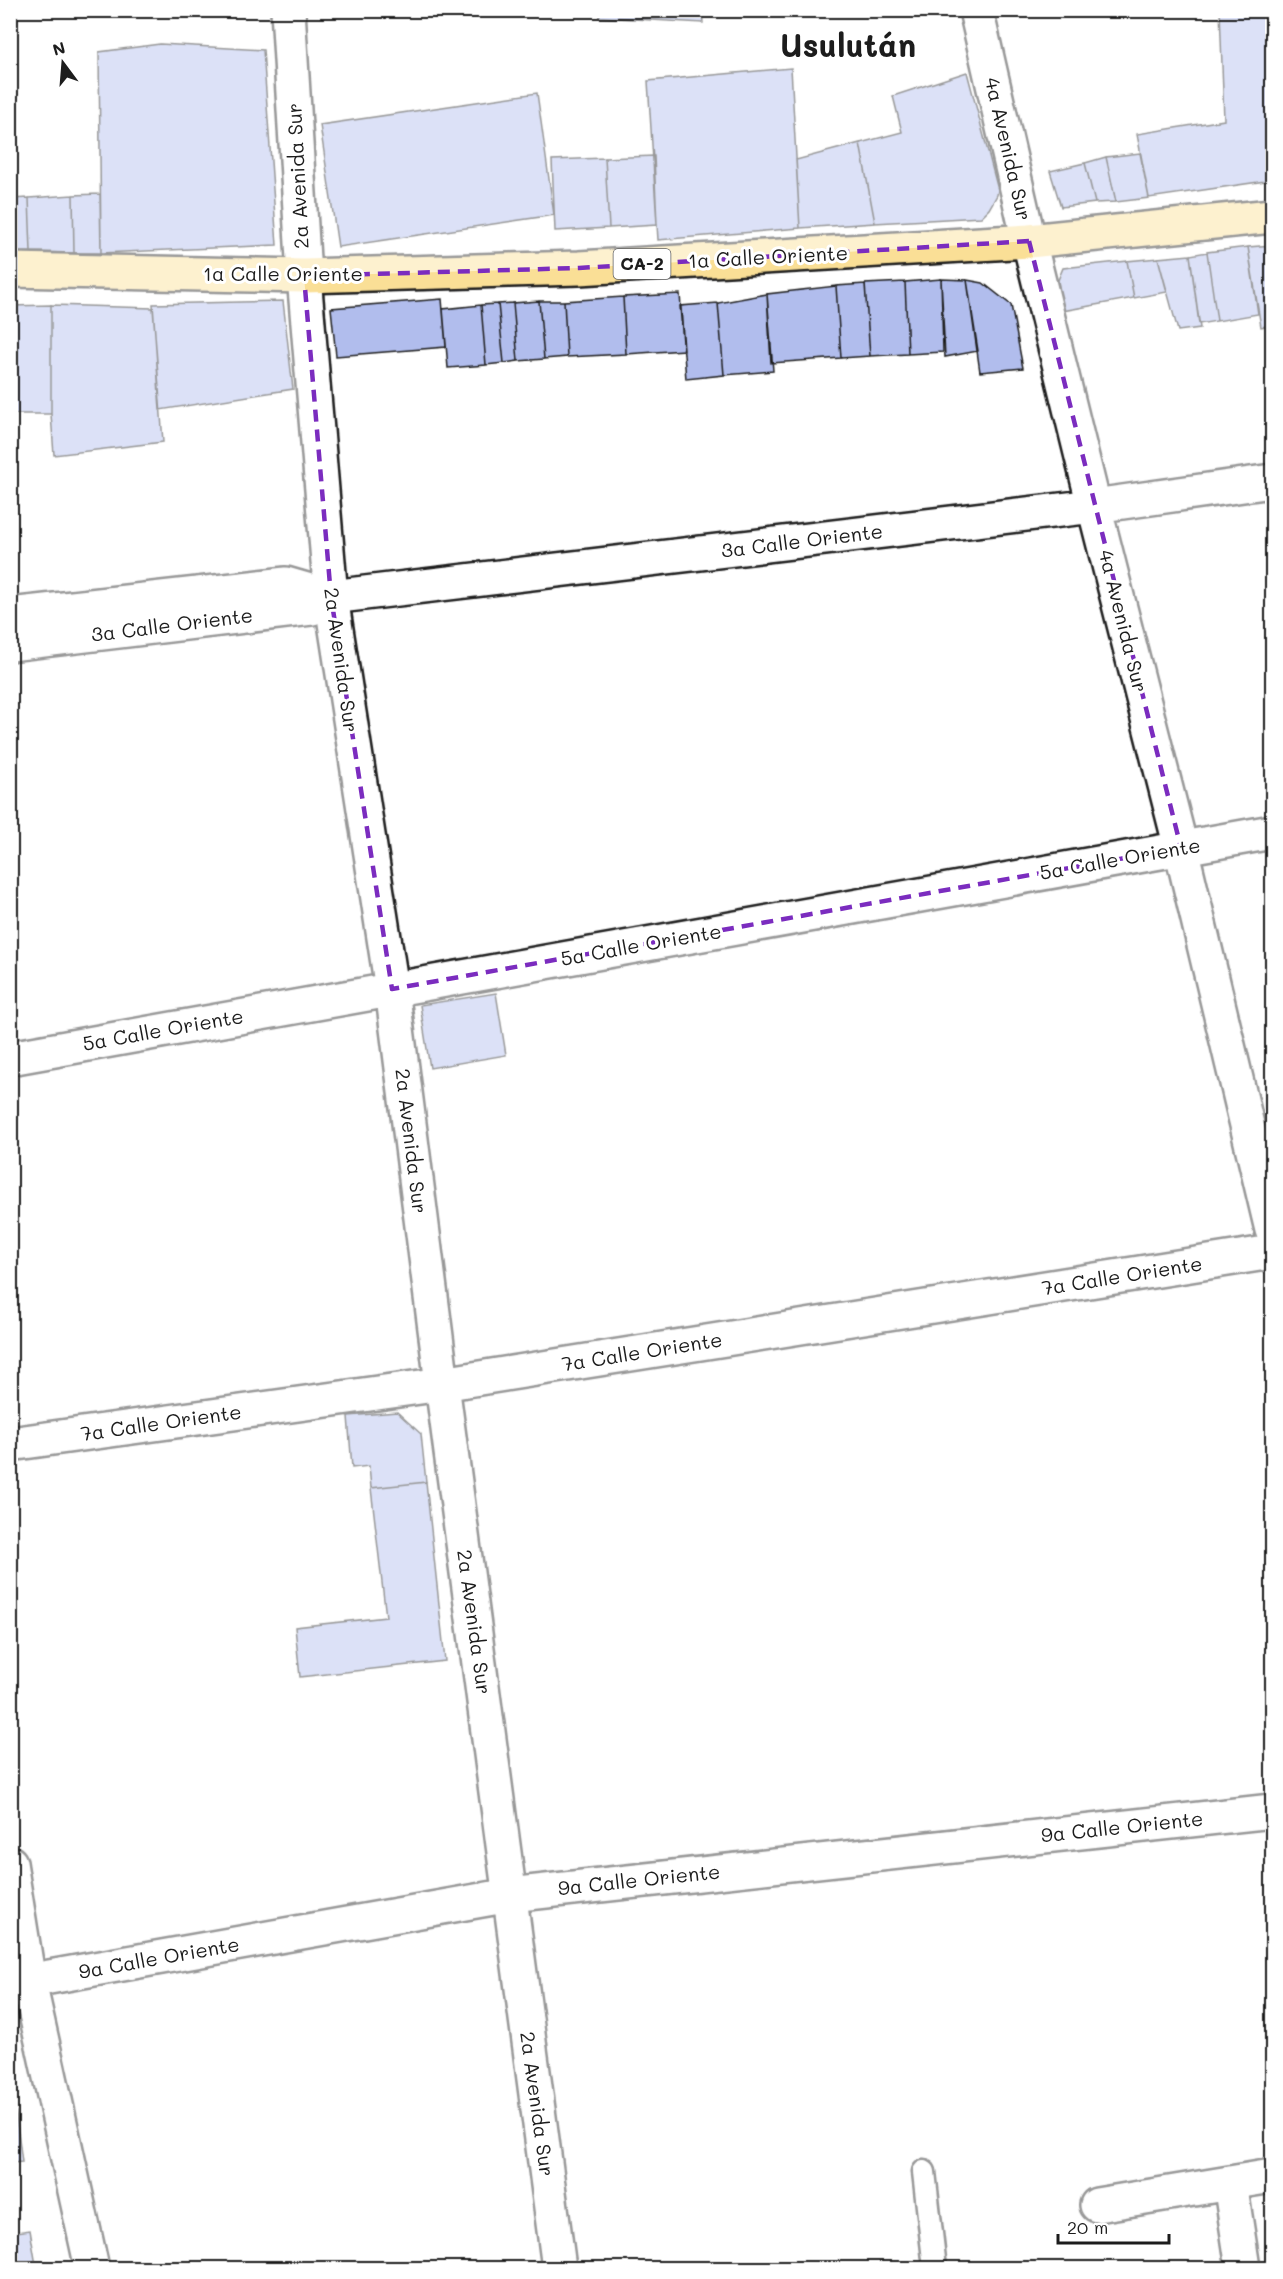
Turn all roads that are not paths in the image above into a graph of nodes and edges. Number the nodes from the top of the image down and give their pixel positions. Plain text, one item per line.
1 (288, 10) edge
2 (975, 10) edge
3 (1272, 216) edge
4 (1029, 241) junction
5 (10, 270) edge
6 (304, 276) junction
7 (1272, 481) edge
8 (1094, 506) junction
9 (331, 597) junction
10 (10, 615) edge
11 (10, 644) edge
12 (1272, 832) edge
13 (1181, 848) junction
14 (392, 989) junction
15 (10, 1058) edge
16 (1272, 1230) edge
17 (1272, 1252) edge
18 (442, 1384) junction
19 (10, 1444) edge
20 (1272, 1811) edge
21 (10, 1863) edge
22 (510, 1895) junction
23 (20, 1983) edge
24 (924, 2172) dead end
25 (1272, 2176) edge
26 (1230, 2183) junction
27 (1096, 2205) dead end
28 (93, 2268) edge
29 (559, 2268) edge
30 (935, 2268) edge
31 (1243, 2268) edge

1 - 6 street, 2a Avenida Sur
2 - 4 street, 4a Avenida Sur
3 - 4 main road, 1a Calle Oriente / CA-2
4 - 6 main road, 1a Calle Oriente / CA-2
4 - 8 street, 4a Avenida Sur
5 - 6 main road, 1a Calle Oriente / CA-2
6 - 9 street, 2a Avenida Sur
7 - 8 street, 3a Calle Oriente
8 - 9 street, 3a Calle Oriente
8 - 13 street, 4a Avenida Sur
9 - 10 street, 3a Calle Oriente
9 - 11 street, 3a Calle Oriente
9 - 14 street, 2a Avenida Sur
12 - 13 street, 5a Calle Oriente
13 - 14 street, 5a Calle Oriente
13 - 16 street, 4a Avenida Sur
14 - 15 street, 5a Calle Oriente
14 - 18 street, 2a Avenida Sur
17 - 18 street, 7a Calle Oriente
18 - 19 street, 7a Calle Oriente
18 - 22 street, 2a Avenida Sur
20 - 22 street, 9a Calle Oriente
21 - 23 street
22 - 23 street, 9a Calle Oriente
22 - 29 street, 2a Avenida Sur
23 - 28 street
24 - 30 lane
25 - 26 street
26 - 27 street
26 - 31 street

